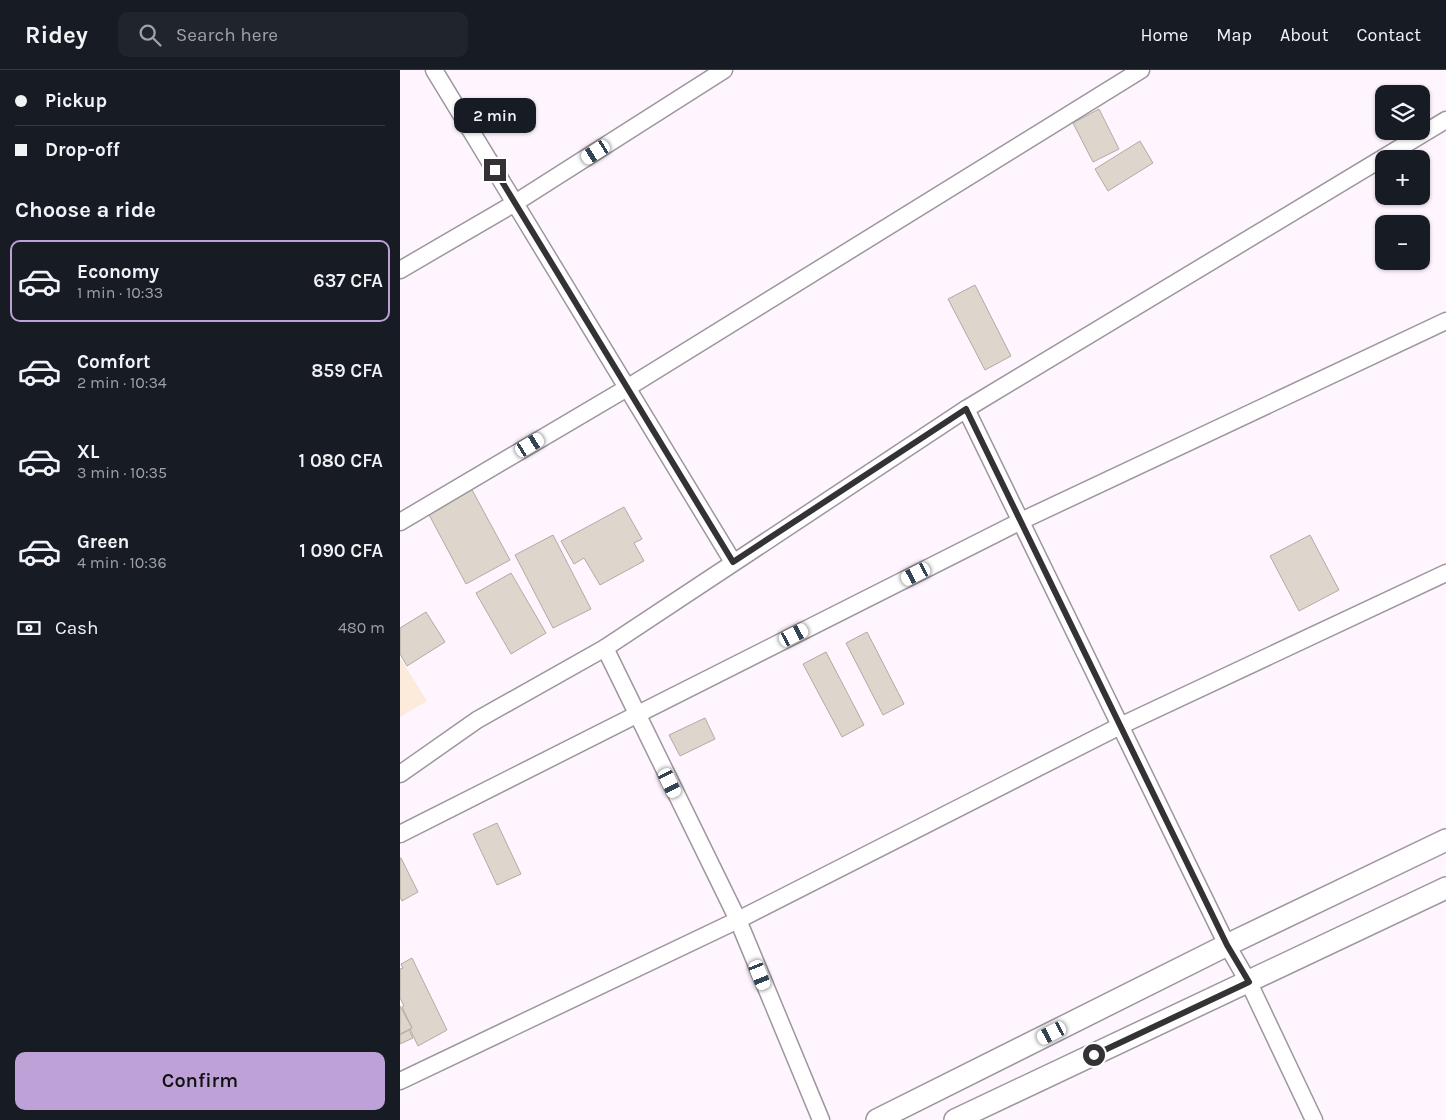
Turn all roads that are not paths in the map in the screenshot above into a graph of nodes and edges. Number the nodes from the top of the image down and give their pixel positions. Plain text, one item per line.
1 (434, 70) edge
2 (724, 70) edge
3 (1140, 70) edge
4 (1446, 120) edge
5 (515, 203) junction
6 (400, 270) edge
7 (1446, 321) edge
8 (627, 388) junction
9 (966, 409) junction
10 (1021, 521) junction
11 (400, 522) edge
12 (733, 562) junction
13 (1446, 573) edge
14 (605, 648) junction
15 (637, 715) junction
16 (1120, 726) junction
17 (400, 774) edge
18 (400, 834) edge
19 (1446, 840) edge
20 (1446, 888) edge
21 (738, 920) junction
22 (1227, 945) junction
23 (1249, 982) junction
24 (400, 1081) edge
25 (821, 1120) edge
26 (877, 1120) edge
27 (955, 1120) edge
28 (1314, 1120) edge

1 - 5 street
2 - 5 street
3 - 8 street
4 - 9 street
5 - 6 street
5 - 8 street
7 - 10 street
8 - 11 street
8 - 12 street
9 - 10 street
9 - 12 street
10 - 15 street
10 - 16 street
12 - 14 street
13 - 16 street
14 - 15 street
14 - 17 street
15 - 18 street
15 - 21 street
16 - 21 street
16 - 22 street
19 - 22 street
20 - 23 street
21 - 24 street
21 - 25 street
22 - 23 street
22 - 26 street
23 - 27 street
23 - 28 street

